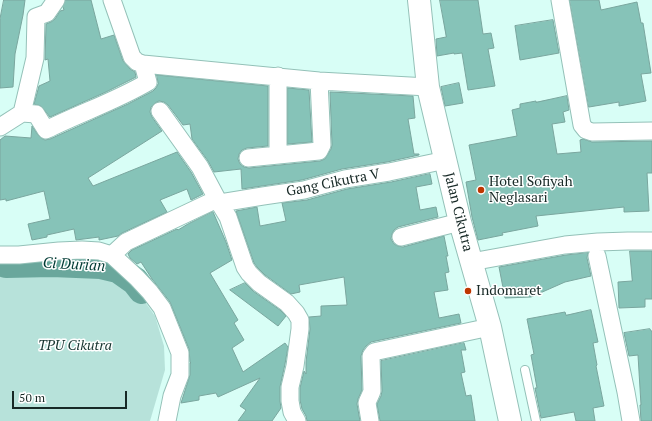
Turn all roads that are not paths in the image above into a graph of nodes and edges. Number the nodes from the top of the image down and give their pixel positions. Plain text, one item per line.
1 (56, 0) edge
2 (112, 0) edge
3 (419, 0) edge
4 (560, 0) edge
5 (143, 64) junction
6 (278, 76) junction
7 (318, 81) junction
8 (428, 87) junction
9 (160, 111) dead end
10 (22, 113) junction
11 (0, 127) edge
12 (652, 131) edge
13 (278, 155) junction
14 (248, 158) dead end
15 (446, 160) junction
16 (219, 201) junction
17 (460, 222) junction
18 (401, 237) dead end
19 (652, 241) edge
20 (0, 255) edge
21 (112, 255) junction
22 (597, 256) dead end
23 (471, 262) junction
24 (490, 327) junction
25 (525, 370) dead end
26 (167, 421) edge
27 (297, 421) edge
28 (370, 421) edge
29 (510, 421) edge
30 (536, 421) edge
31 (631, 421) edge

1 - 10 street
2 - 5 street
3 - 8 main road, Jalan Cikutra
4 - 12 street
5 - 6 street
5 - 10 street
6 - 7 street
6 - 13 street
7 - 8 street
7 - 13 street
8 - 15 main road, Jalan Cikutra
9 - 16 street
10 - 11 street
13 - 14 street
15 - 16 street, Gang Cikutra V
15 - 17 main road, Jalan Cikutra
16 - 21 street, Gang Cikutra V
16 - 27 street
17 - 18 street
17 - 23 main road, Jalan Cikutra
19 - 23 street
20 - 21 street
21 - 26 street
22 - 31 street
23 - 24 main road, Jalan Cikutra
24 - 28 street
24 - 29 main road, Jalan Cikutra
25 - 30 lane

